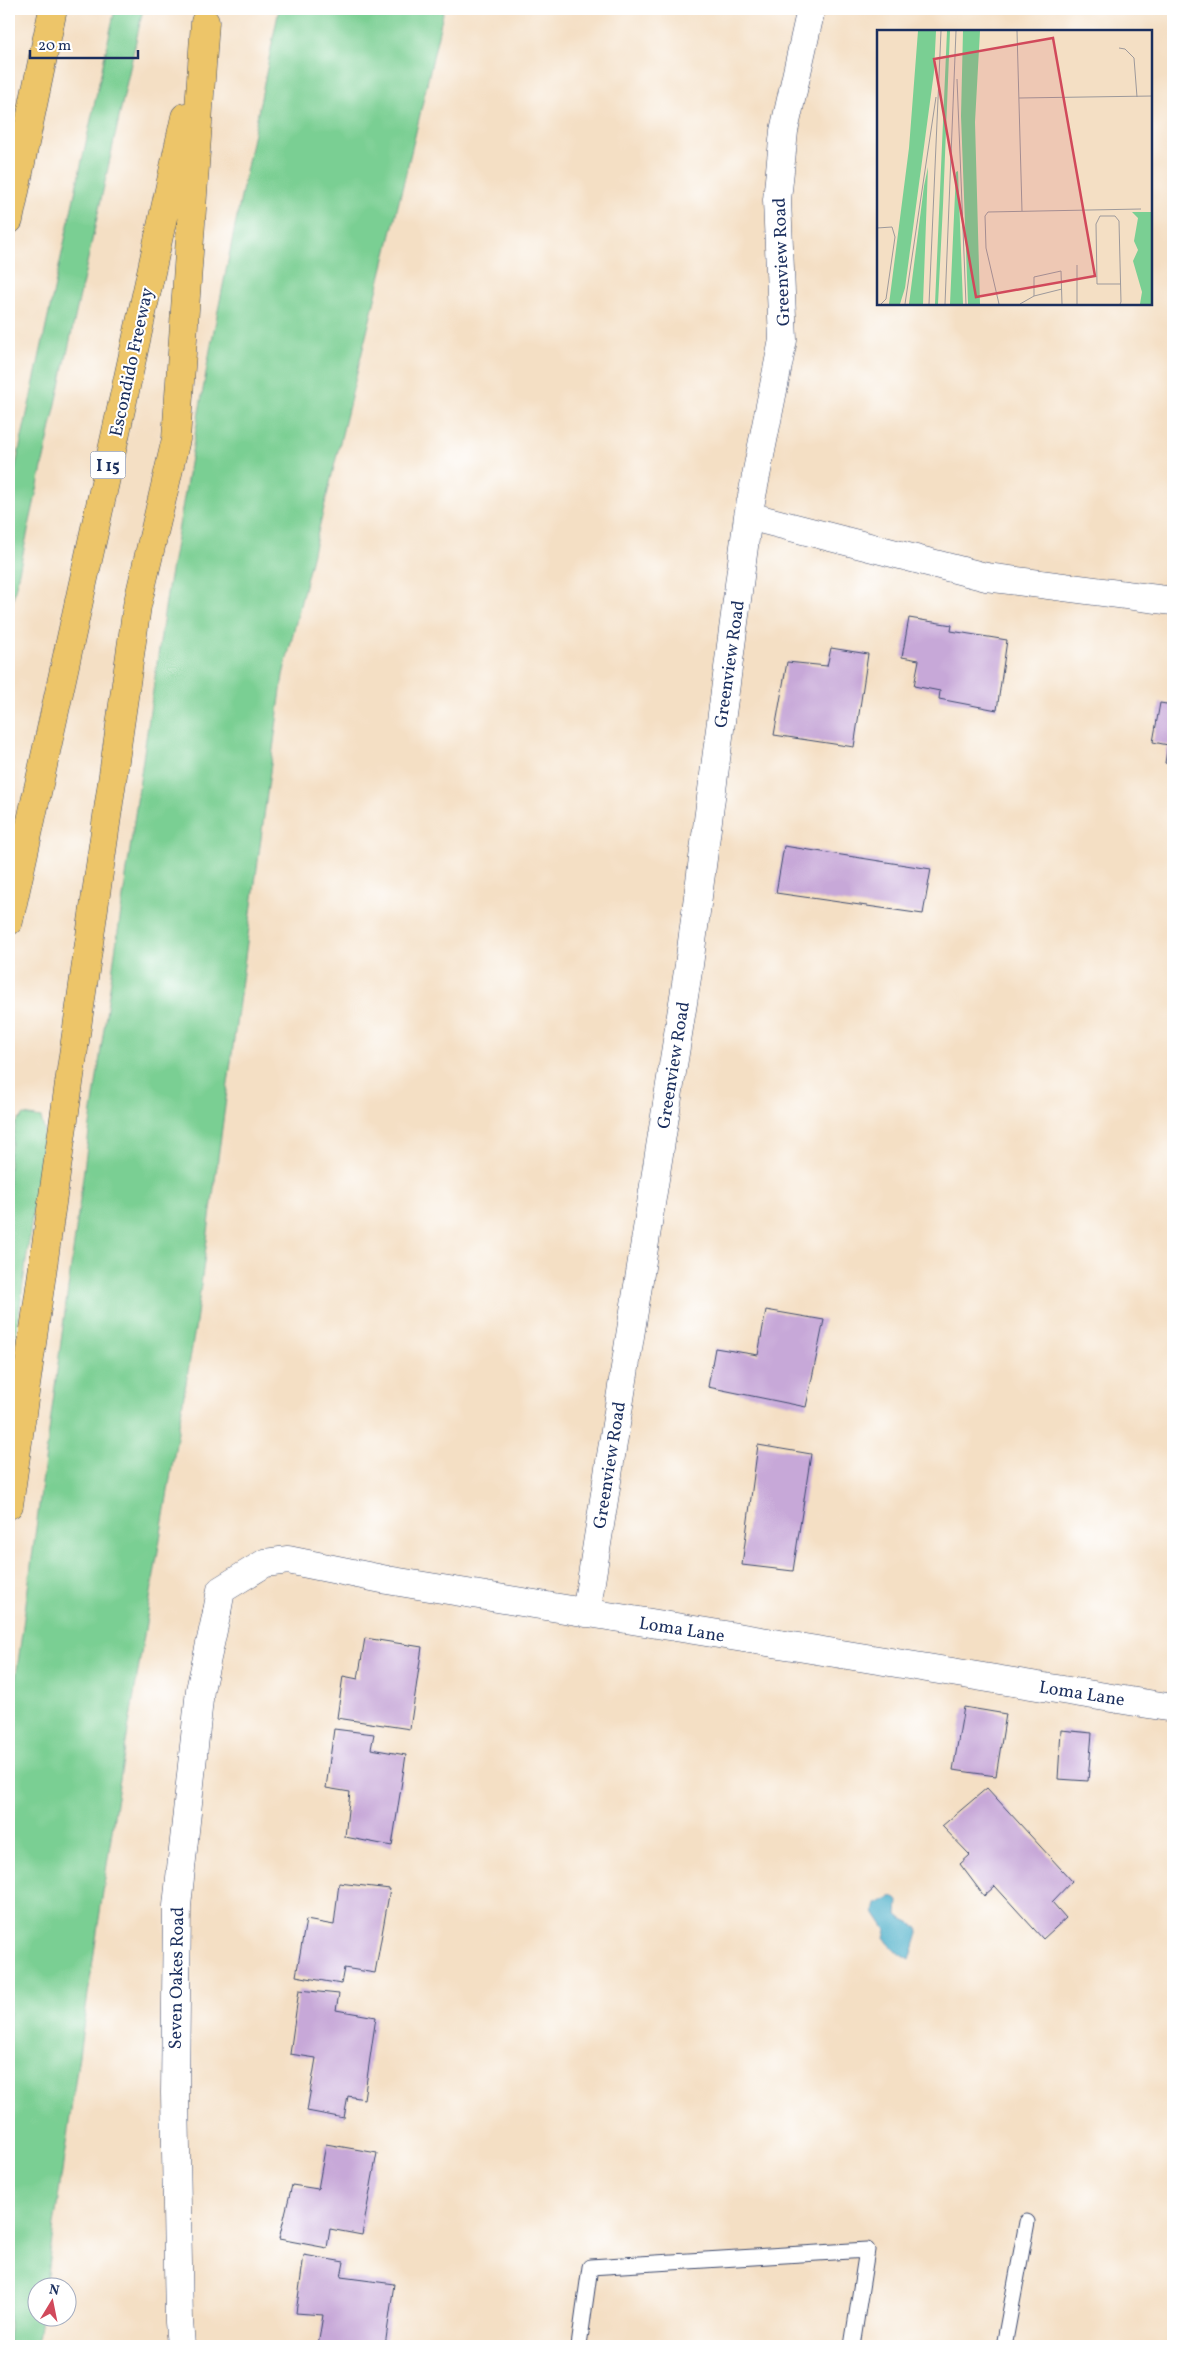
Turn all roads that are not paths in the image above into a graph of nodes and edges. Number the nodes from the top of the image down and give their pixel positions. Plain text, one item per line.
1 (53, 9) edge
2 (812, 9) edge
3 (207, 16) edge
4 (9, 220) edge
5 (748, 516) junction
6 (1173, 600) edge
7 (9, 921) edge
8 (9, 1505) edge
9 (217, 1612) joint
10 (586, 1613) junction
11 (1173, 1708) edge
12 (1027, 2222) dead end
13 (181, 2346) edge
14 (579, 2346) edge
15 (852, 2346) edge
16 (1004, 2346) edge

1 - 4 highway
2 - 5 street, Greenview Road
3 - 7 highway, Escondido Freeway / I 15
3 - 8 highway
5 - 6 street
5 - 10 street, Greenview Road
9 - 10 street, Loma Lane
9 - 13 street, Seven Oakes Road
10 - 11 street, Loma Lane
12 - 16 lane
14 - 15 lane

